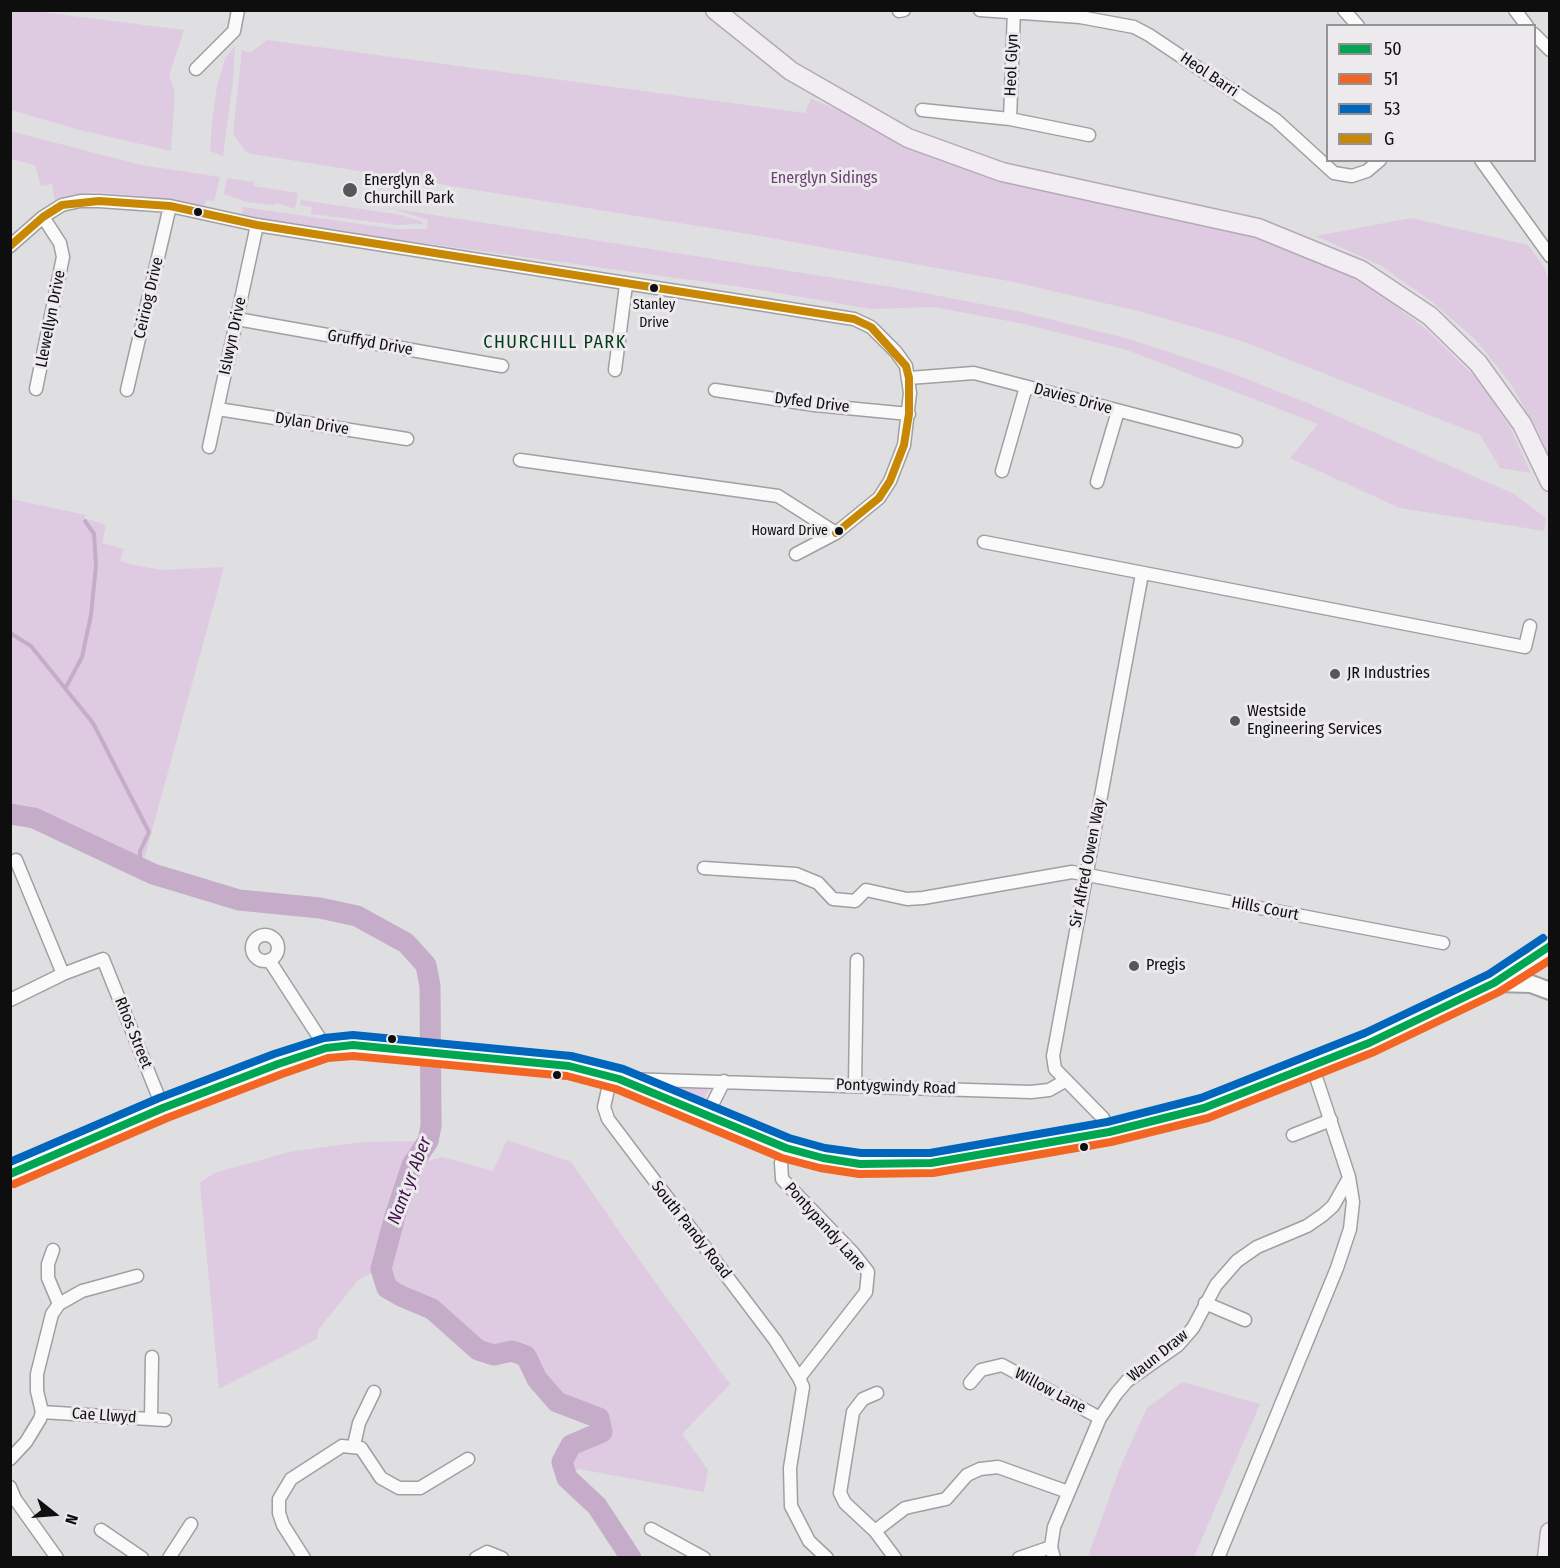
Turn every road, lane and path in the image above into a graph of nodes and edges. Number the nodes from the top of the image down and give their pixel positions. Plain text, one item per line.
1 (238, 10) edge
2 (715, 10) edge
3 (904, 10) edge
4 (980, 10) edge
5 (1344, 10) edge
6 (1515, 10) edge
7 (899, 11) edge
8 (1014, 11) edge
9 (1356, 24) edge
10 (1526, 24) edge
11 (1536, 36) edge
12 (1550, 50) edge
13 (196, 69) dead end
14 (922, 110) dead end
15 (1010, 119) junction
16 (1089, 135) dead end
17 (1377, 162) edge
18 (1482, 162) edge
19 (170, 206) junction
20 (44, 217) junction
21 (257, 225) junction
22 (10, 246) edge
23 (1550, 256) edge
24 (626, 285) junction
25 (237, 319) junction
26 (502, 366) dead end
27 (615, 370) dead end
28 (909, 378) junction
29 (1026, 387) junction
30 (36, 390) dead end
31 (127, 390) dead end
32 (715, 390) dead end
33 (218, 409) junction
34 (1118, 411) junction
35 (909, 414) junction
36 (407, 438) dead end
37 (1236, 441) dead end
38 (209, 447) dead end
39 (520, 460) dead end
40 (1002, 471) dead end
41 (1097, 482) dead end
42 (1550, 482) edge
43 (836, 533) junction
44 (984, 542) dead end
45 (796, 554) dead end
46 (1142, 574) junction
47 (1530, 626) dead end
48 (16, 860) dead end
49 (704, 868) dead end
50 (1088, 876) junction
51 (1443, 943) dead end
52 (1550, 946) edge
53 (269, 960) dead end
54 (857, 960) dead end
55 (63, 974) junction
56 (1494, 983) junction
57 (1550, 991) edge
58 (10, 1000) edge
59 (326, 1048) junction
60 (1312, 1068) junction
61 (615, 1078) junction
62 (724, 1081) junction
63 (1065, 1081) junction
64 (855, 1085) junction
65 (163, 1108) junction
66 (707, 1115) junction
67 (1331, 1120) junction
68 (1109, 1132) junction
69 (1293, 1135) dead end
70 (786, 1148) junction
71 (10, 1174) edge
72 (1349, 1177) junction
73 (53, 1250) dead end
74 (137, 1276) dead end
75 (59, 1304) junction
76 (1205, 1304) junction
77 (1245, 1320) dead end
78 (152, 1357) dead end
79 (799, 1378) junction
80 (970, 1383) dead end
81 (374, 1392) dead end
82 (876, 1393) dead end
83 (42, 1412) junction
84 (1100, 1418) junction
85 (151, 1419) junction
86 (165, 1420) dead end
87 (354, 1445) junction
88 (10, 1458) edge
89 (468, 1459) dead end
90 (10, 1487) edge
91 (1068, 1492) junction
92 (13, 1498) edge
93 (191, 1524) dead end
94 (651, 1529) dead end
95 (102, 1530) dead end
96 (876, 1531) junction
97 (1550, 1533) edge
98 (1052, 1552) edge
99 (57, 1557) edge
100 (142, 1557) edge
101 (169, 1557) edge
102 (304, 1557) edge
103 (476, 1557) edge
104 (502, 1557) edge
105 (704, 1557) edge
106 (827, 1557) edge
107 (895, 1557) edge
108 (1019, 1557) edge
109 (1218, 1557) edge
110 (1547, 1557) edge

1 - 13 street
2 - 42 main road
3 - 7 street
4 - 8 street, Heol Barri
5 - 9 street
6 - 10 street
8 - 15 street, Heol Glyn
8 - 17 street, Heol Barri
11 - 12 street
14 - 15 street, Heol Glyn
15 - 16 street, Heol Glyn
18 - 23 street
19 - 20 street
19 - 21 street
19 - 31 street, Ceiriog Drive
20 - 22 street
20 - 30 street, Llewellyn Drive
21 - 24 street
21 - 25 street, Islwyn Drive
24 - 27 street
24 - 28 street
25 - 26 street, Gruffyd Drive
25 - 33 street, Islwyn Drive
28 - 29 street, Davies Drive
28 - 35 street
29 - 34 street, Davies Drive
29 - 40 street
32 - 35 street, Dyfed Drive
33 - 36 street, Dylan Drive
33 - 38 street, Islwyn Drive
34 - 37 street, Davies Drive
34 - 41 street
35 - 43 street
39 - 43 street
43 - 45 street
44 - 46 street
46 - 47 street
46 - 50 street, Sir Alfred Owen Way
48 - 55 street
49 - 50 street, Hills Court
50 - 51 street, Hills Court
50 - 63 street, Sir Alfred Owen Way
52 - 56 main road, Pontygwindy Road
53 - 59 street
54 - 64 street
55 - 58 street
55 - 65 street, Rhos Street
56 - 57 main road, Pontygwindy Road
56 - 60 main road, Pontygwindy Road
59 - 61 main road, Pontygwindy Road
59 - 65 main road, Pontygwindy Road
60 - 67 street
60 - 68 main road, Pontygwindy Road
61 - 62 street, Pontygwindy Road
61 - 66 main road, Pontygwindy Road
61 - 79 street, South Pandy Road
62 - 64 street, Pontygwindy Road
62 - 66 street
63 - 64 street, Pontygwindy Road
63 - 68 street, Sir Alfred Owen Way
65 - 71 main road, Pontygwindy Road
66 - 70 main road, Pontygwindy Road
67 - 69 street
67 - 72 street
68 - 70 main road, Pontygwindy Road
70 - 79 street, Pontypandy Lane
72 - 76 street, Waun Draw
72 - 109 street
73 - 75 street
74 - 75 street
75 - 83 street
76 - 77 street
76 - 84 street, Waun Draw
78 - 85 street
79 - 106 street
80 - 84 street, Willow Lane
81 - 87 street
82 - 96 street
83 - 85 street, Cae Llwyd
83 - 88 street
84 - 91 street, Waun Draw
85 - 86 street, Cae Llwyd
87 - 89 street
87 - 102 street
90 - 92 street
91 - 96 street
91 - 98 street, Waun Draw
92 - 99 street
93 - 101 street
94 - 105 street
95 - 100 street
96 - 107 street
97 - 110 main road
98 - 108 street
103 - 104 street

